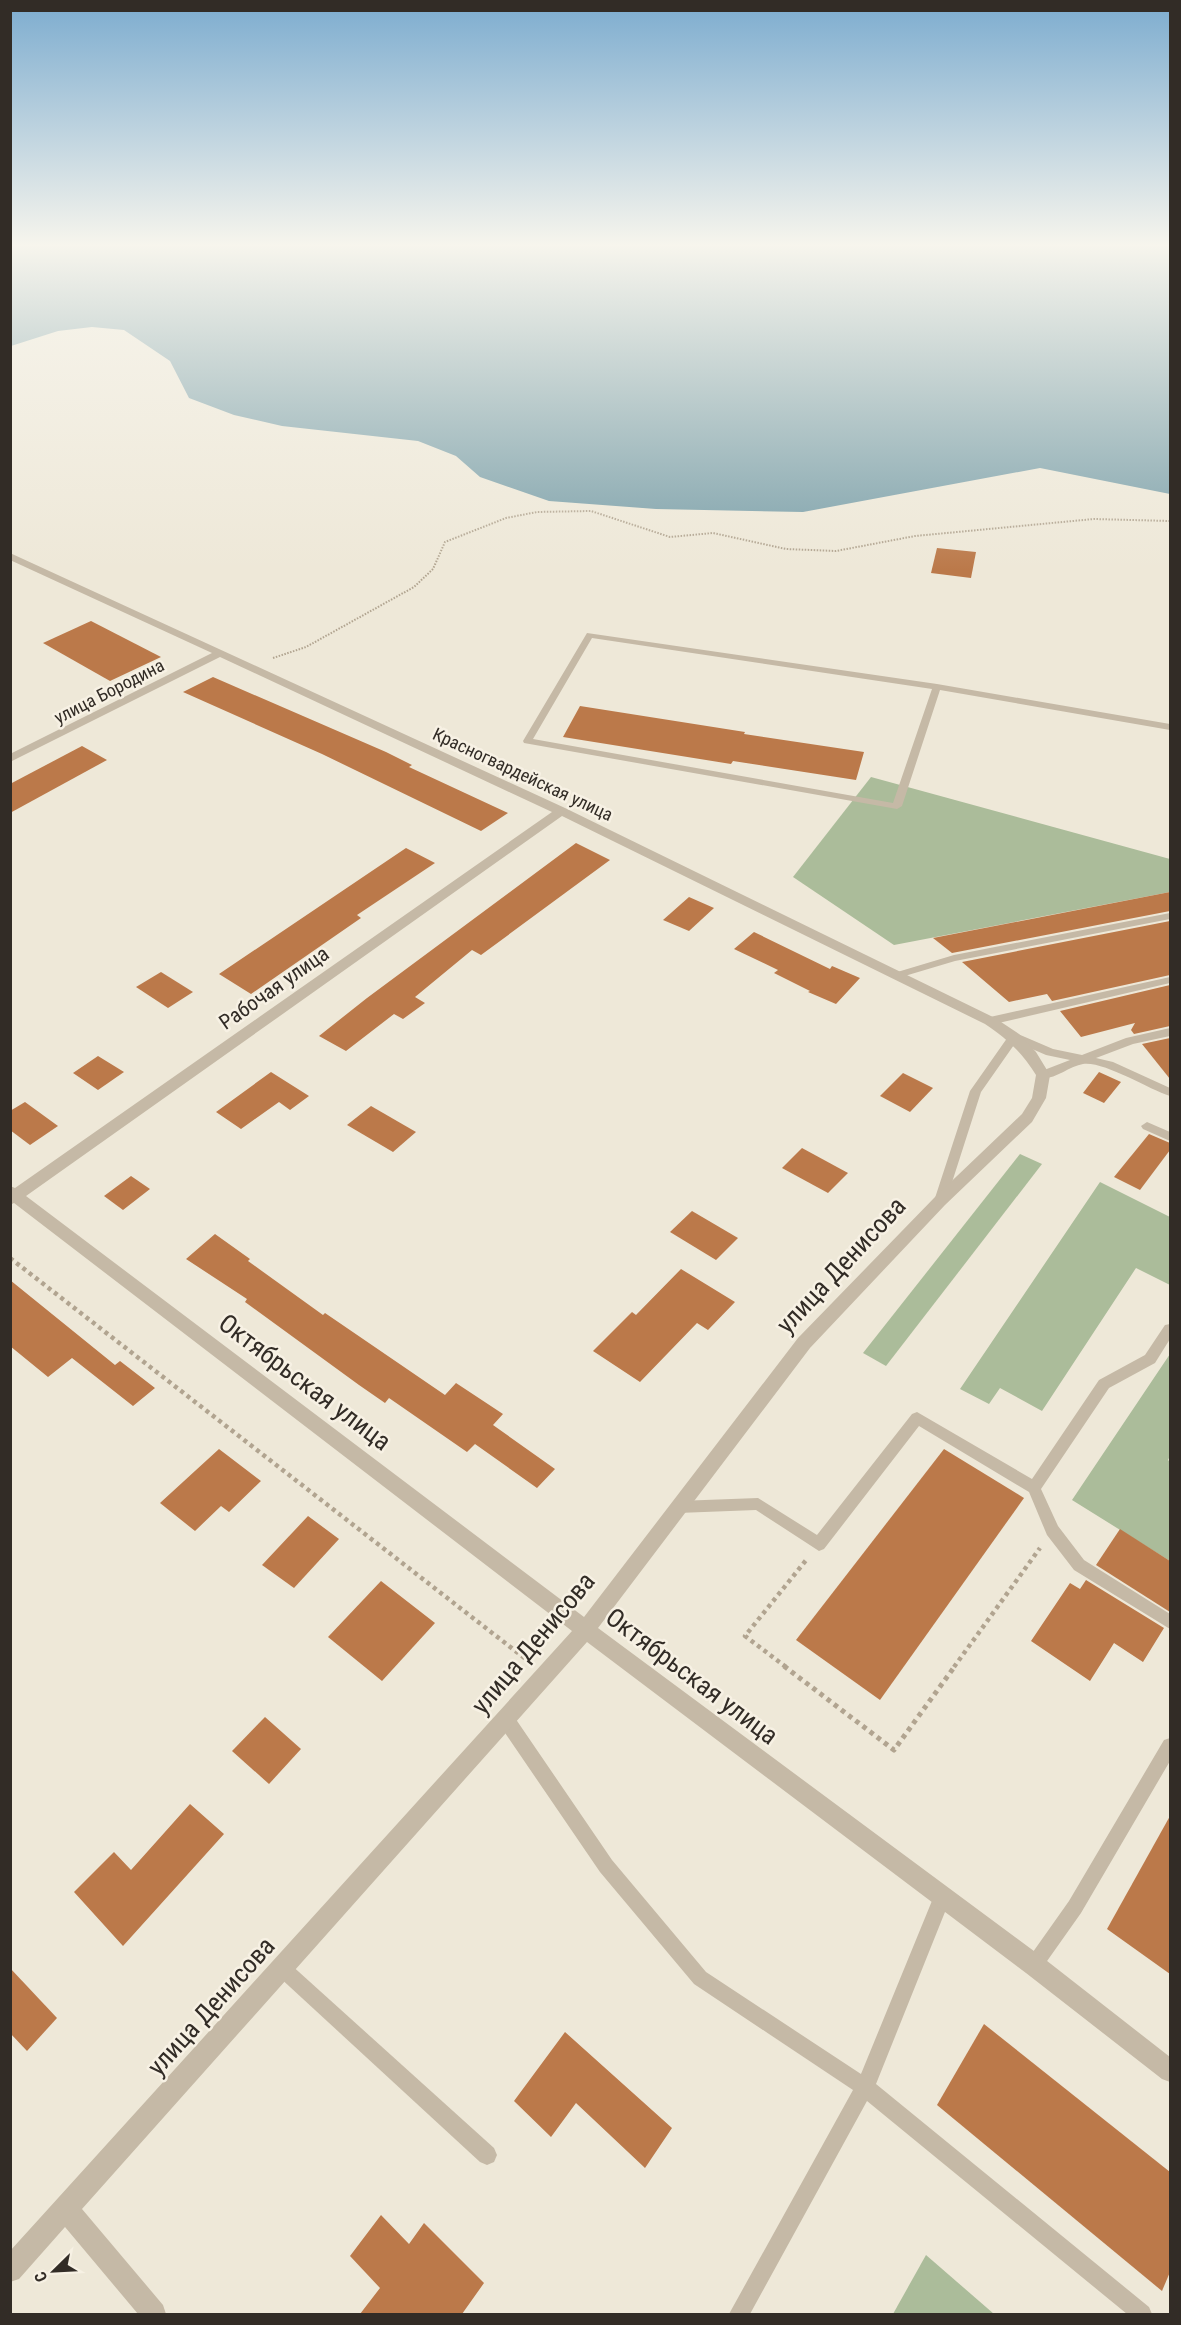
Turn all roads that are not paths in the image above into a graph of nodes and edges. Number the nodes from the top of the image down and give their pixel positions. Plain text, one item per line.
1 (10, 556) edge
2 (222, 652) junction
3 (937, 687) junction
4 (1170, 727) edge
5 (10, 759) edge
6 (561, 811) junction
7 (1170, 916) edge
8 (898, 975) junction
9 (1170, 980) edge
10 (990, 1021) junction
11 (1170, 1032) edge
12 (1014, 1038) junction
13 (1082, 1059) junction
14 (1043, 1075) junction
15 (1170, 1083) edge
16 (1158, 1086) junction
17 (1170, 1092) edge
18 (1147, 1125) dead end
19 (1170, 1137) edge
20 (12, 1196) edge
21 (940, 1201) junction
22 (1170, 1329) edge
23 (1034, 1488) junction
24 (678, 1507) junction
25 (1170, 1622) edge
26 (586, 1629) junction
27 (507, 1721) junction
28 (1170, 1746) edge
29 (942, 1897) junction
30 (1034, 1965) junction
31 (283, 1969) junction
32 (1170, 2071) edge
33 (865, 2087) junction
34 (487, 2155) dead end
35 (66, 2209) junction
36 (10, 2270) edge
37 (154, 2314) edge
38 (739, 2314) edge
39 (1142, 2314) edge

1 - 2 street, Красногвардейская улица
2 - 5 street, улица Бородина
2 - 6 street, Красногвардейская улица
3 - 3 lane
3 - 4 lane
6 - 8 street, Красногвардейская улица
6 - 20 street, Рабочая улица
7 - 8 lane
8 - 10 street, Красногвардейская улица
9 - 10 lane
10 - 12 street, Красногвардейская улица
11 - 13 lane
12 - 13 lane
12 - 14 street
12 - 21 lane
13 - 14 lane
13 - 16 lane
14 - 21 street, улица Денисова
15 - 16 lane
16 - 17 lane
18 - 19 lane
20 - 26 street, Октябрьская улица
21 - 24 street, улица Денисова
22 - 23 lane
23 - 24 lane
23 - 25 lane
24 - 26 street, улица Денисова
26 - 27 street, улица Денисова
26 - 29 street, Октябрьская улица
27 - 31 street, улица Денисова
27 - 33 lane
28 - 30 lane
29 - 30 street, Октябрьская улица
29 - 33 lane
30 - 32 street, Октябрьская улица
31 - 34 lane
31 - 35 street, улица Денисова
33 - 38 lane
33 - 39 lane
35 - 36 street, улица Денисова
35 - 37 street

